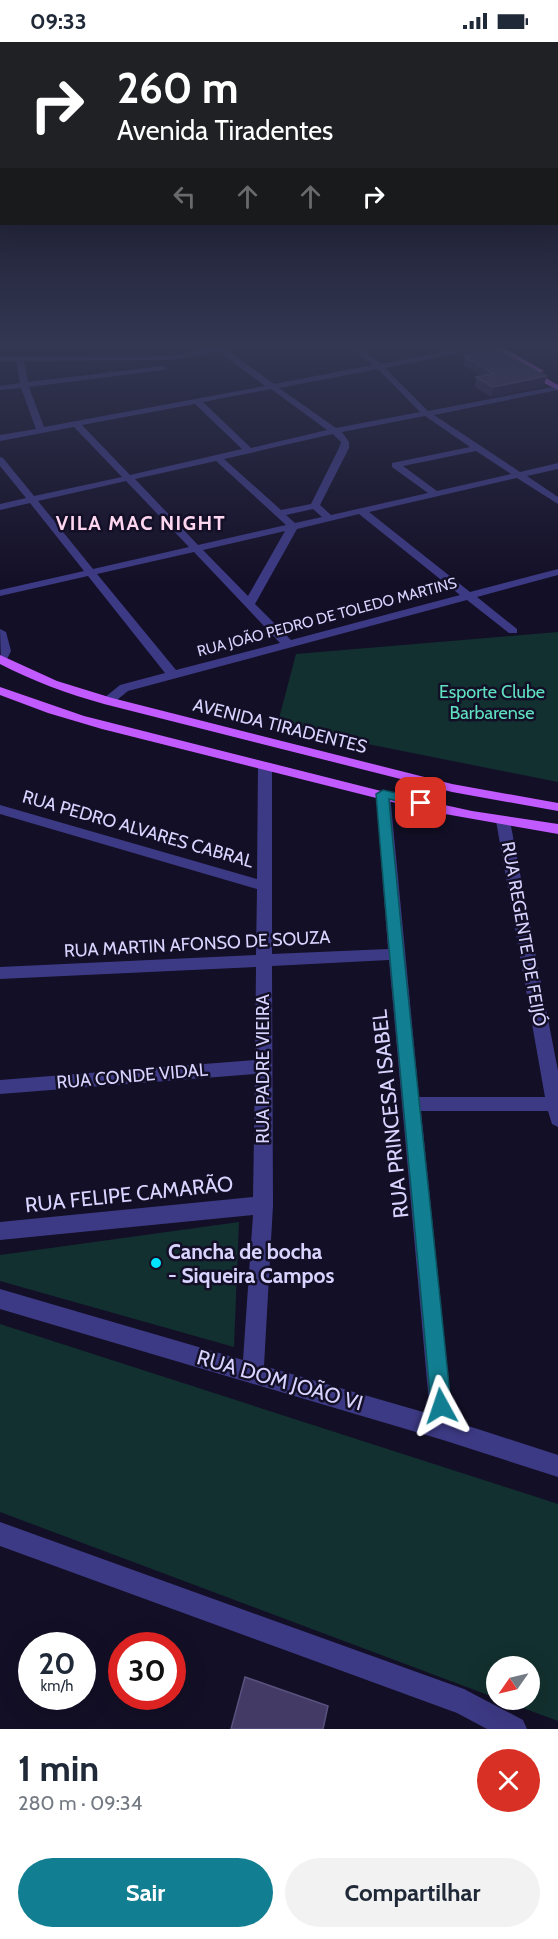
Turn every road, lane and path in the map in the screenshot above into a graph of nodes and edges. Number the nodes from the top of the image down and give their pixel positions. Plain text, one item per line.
1 (39, 426) edge
2 (66, 426) edge
3 (78, 426) edge
4 (223, 426) edge
5 (328, 426) edge
6 (364, 426) edge
7 (444, 426) edge
8 (41, 430) junction
9 (336, 431) junction
10 (0, 438) edge
11 (477, 448) junction
12 (250, 452) junction
13 (219, 459) junction
14 (0, 460) edge
15 (558, 466) edge
16 (518, 475) junction
17 (129, 479) junction
18 (435, 494) junction
19 (32, 500) junction
20 (558, 501) edge
21 (315, 506) junction
22 (0, 507) edge
23 (361, 511) junction
24 (279, 513) junction
25 (329, 518) junction
26 (293, 526) junction
27 (194, 548) junction
28 (90, 572) junction
29 (558, 572) edge
30 (0, 593) edge
31 (469, 596) junction
32 (249, 605) junction
33 (513, 631) dead end
34 (0, 632) edge
35 (288, 644) junction
36 (1, 659) edge
37 (173, 675) junction
38 (0, 691) edge
39 (108, 701) junction
40 (265, 766) junction
41 (383, 794) junction
42 (558, 807) edge
43 (0, 809) edge
44 (503, 821) junction
45 (558, 829) edge
46 (265, 886) junction
47 (396, 954) junction
48 (263, 960) junction
49 (0, 973) edge
50 (263, 1066) junction
51 (0, 1087) edge
52 (413, 1104) junction
53 (557, 1109) edge
54 (263, 1205) junction
55 (0, 1231) edge
56 (0, 1299) edge
57 (253, 1372) junction
58 (443, 1429) junction
59 (558, 1466) edge
60 (0, 1534) edge
61 (514, 1729) edge

1 - 8 street
2 - 8 street
3 - 17 street
4 - 12 street
5 - 9 street
6 - 9 street
7 - 11 street
8 - 10 street
9 - 12 street
9 - 21 street
11 - 16 street
11 - 18 street
12 - 13 street
13 - 17 street
13 - 24 street
14 - 19 street
15 - 16 street
16 - 18 street
16 - 20 street
17 - 19 street
17 - 27 street
18 - 23 street
19 - 22 street
19 - 28 street
21 - 24 street
21 - 25 street
23 - 25 street
23 - 31 street
24 - 26 street
25 - 26 street
26 - 27 street
26 - 32 street
27 - 28 street
27 - 32 street
28 - 30 street
28 - 37 street
29 - 31 street, RUA JOÃO PEDRO DE TOLEDO MARTINS
31 - 33 street
31 - 35 street, RUA JOÃO PEDRO DE TOLEDO MARTINS
32 - 35 street
34 - 36 street
35 - 37 street, RUA JOÃO PEDRO DE TOLEDO MARTINS
36 - 39 main road, AVENIDA TIRADENTES
37 - 39 street, RUA JOÃO PEDRO DE TOLEDO MARTINS
38 - 40 main road
39 - 42 main road, AVENIDA TIRADENTES
40 - 41 main road
40 - 46 street, RUA PADRE VIEIRA
41 - 44 main road
41 - 47 street, RUA PRINCESA ISABEL
43 - 46 street, RUA PEDRO ALVARES CABRAL
44 - 45 main road
44 - 53 street, RUA REGENTE DE FEIJÓ
46 - 48 street, RUA PADRE VIEIRA
47 - 48 street, RUA MARTIN AFONSO DE SOUZA
47 - 52 street, RUA PRINCESA ISABEL
48 - 49 street, RUA MARTIN AFONSO DE SOUZA
48 - 50 street, RUA PADRE VIEIRA
50 - 51 street, RUA CONDE VIDAL
50 - 54 street, RUA PADRE VIEIRA
52 - 53 street
52 - 58 street, RUA PRINCESA ISABEL
54 - 55 street, RUA FELIPE CAMARÃO
54 - 57 street, RUA PADRE VIEIRA
56 - 57 street, RUA DOM JOÃO VI
57 - 58 street, RUA DOM JOÃO VI
58 - 59 street, RUA DOM JOÃO VI
60 - 61 street

